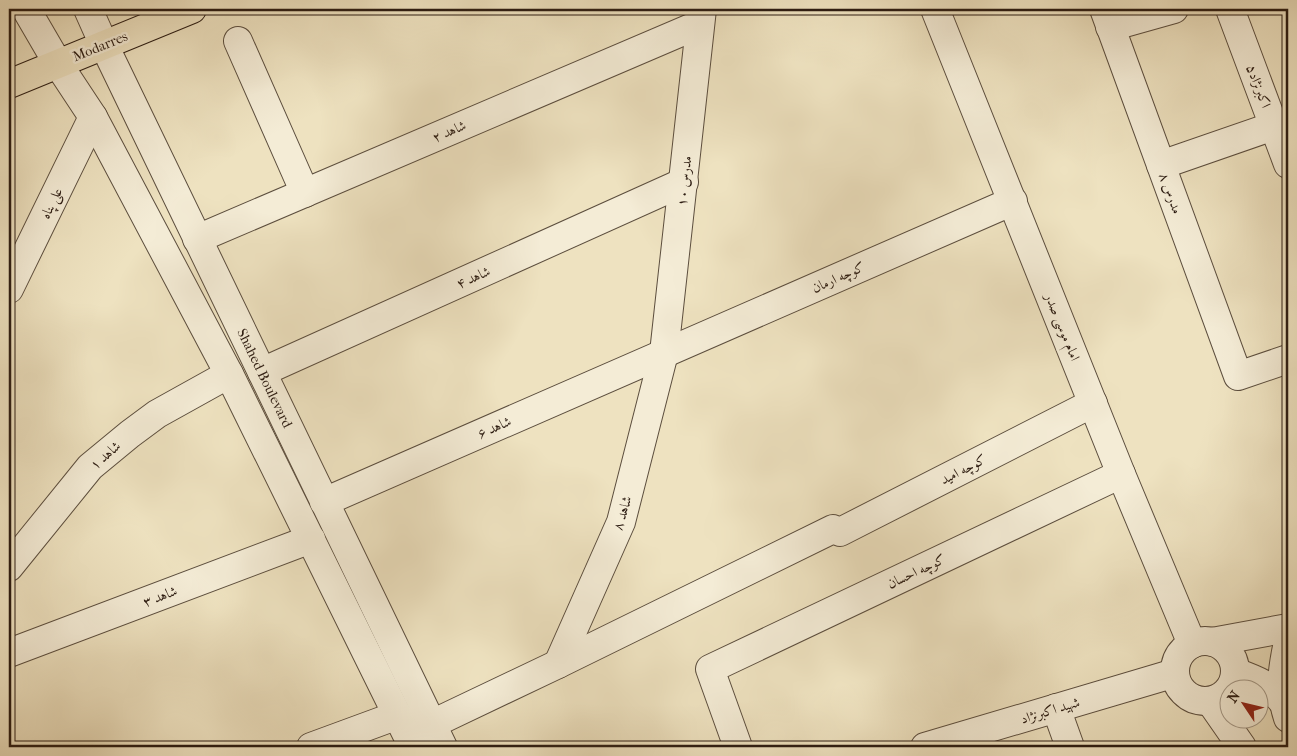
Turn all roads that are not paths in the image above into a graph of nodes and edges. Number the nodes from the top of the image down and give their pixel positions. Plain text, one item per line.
1 (26, 9) edge
2 (88, 9) edge
3 (192, 9) edge
4 (935, 9) edge
5 (1174, 9) edge
6 (1230, 9) edge
7 (701, 16) edge
8 (1107, 18) edge
9 (238, 41) dead end
10 (104, 45) junction
11 (58, 64) junction
12 (9, 84) edge
13 (93, 117) junction
14 (1281, 123) edge
15 (1288, 164) edge
16 (1161, 165) junction
17 (684, 182) junction
18 (305, 193) junction
19 (1012, 201) junction
20 (197, 239) junction
21 (9, 289) edge
22 (664, 353) junction
23 (1288, 359) edge
24 (262, 372) junction
25 (229, 374) junction
26 (1093, 403) junction
27 (1121, 474) junction
28 (324, 502) junction
29 (310, 539) junction
30 (9, 567) edge
31 (1288, 628) edge
32 (1288, 642) edge
33 (1202, 643) junction
34 (9, 653) edge
35 (558, 664) junction
36 (1234, 672) junction
37 (1175, 673) junction
38 (1210, 701) junction
39 (1056, 708) junction
40 (1286, 710) edge
41 (398, 715) junction
42 (438, 736) edge
43 (311, 747) edge
44 (413, 747) edge
45 (738, 747) edge
46 (925, 747) edge
47 (1070, 747) edge
48 (1242, 747) edge

1 - 11 street
2 - 10 street, Shahed Boulevard
3 - 10 main road, Modarres
4 - 19 street, امام موسی صدر
5 - 8 street
6 - 14 street, اکبرنژاد۵
7 - 17 street, مدرس ۱۰
7 - 18 street, شاهد ۲
8 - 16 street, مدرس ۸
9 - 18 street
10 - 11 main road, Modarres
10 - 20 street, Shahed Boulevard
11 - 12 main road, Modarres
11 - 13 street
13 - 21 street, علی پناه
13 - 25 street
14 - 15 street, اکبرنژاد۵
14 - 16 street
16 - 23 street, مدرس ۸
17 - 22 street, مدرس ۱۰
17 - 24 street, شاهد ۴
18 - 20 street, شاهد ۲
19 - 22 street, کوچه ارمان
19 - 26 street, امام موسی صدر
20 - 24 street, Shahed Boulevard
22 - 28 street, شاهد ۶
22 - 35 street, شاهد ۸
24 - 28 street, Shahed Boulevard
25 - 29 street
25 - 30 street, شاهد ۱
26 - 27 street, امام موسی صدر
26 - 35 street, کوچه امید
27 - 33 street, امام موسی صدر
27 - 45 street, کوچه احسان
28 - 42 street, Shahed Boulevard
29 - 34 street, شاهد ۳
29 - 41 street
31 - 33 street
32 - 40 street
33 - 36 street
33 - 37 street
35 - 42 street
36 - 38 street
36 - 40 street
37 - 38 street
37 - 39 street, شهید اکبرنژاد
38 - 48 street
39 - 46 street, شهید اکبرنژاد
39 - 47 street
41 - 43 street
41 - 44 street

